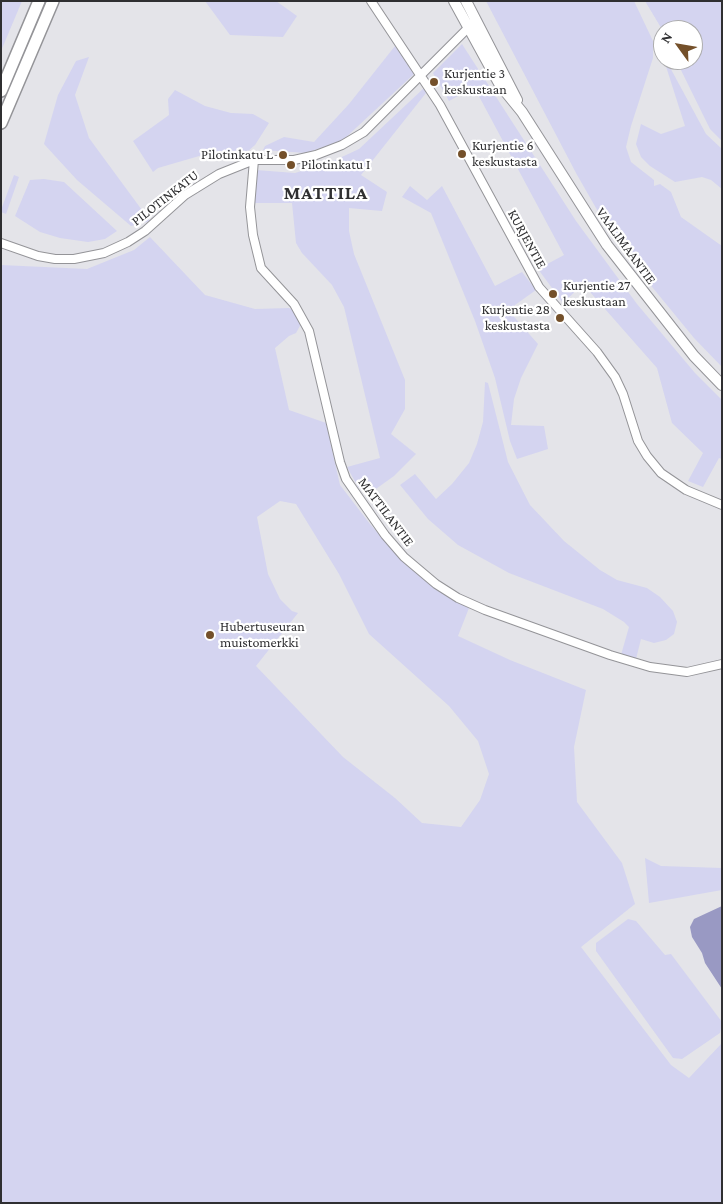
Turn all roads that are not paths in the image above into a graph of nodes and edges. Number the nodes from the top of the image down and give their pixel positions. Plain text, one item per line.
1 (371, 1) edge
2 (454, 1) edge
3 (466, 1) edge
4 (49, 2) edge
5 (476, 21) junction
6 (468, 28) junction
7 (420, 75) junction
8 (1, 91) edge
9 (522, 112) junction
10 (1, 123) edge
11 (254, 160) junction
12 (1, 243) edge
13 (722, 385) edge
14 (722, 505) edge
15 (722, 664) edge

1 - 7 street, KURJENTIE
2 - 6 main road, VAALIMAANTIE
3 - 5 main road, VAALIMAANTIE
4 - 8 highway
4 - 10 highway
5 - 6 street, PILOTINKATU
5 - 9 main road, VAALIMAANTIE
6 - 7 street, PILOTINKATU
6 - 9 main road, VAALIMAANTIE
7 - 11 street, PILOTINKATU
7 - 14 street, KURJENTIE
9 - 13 main road, VAALIMAANTIE
11 - 12 street, PILOTINKATU
11 - 15 street, MATTILANTIE

